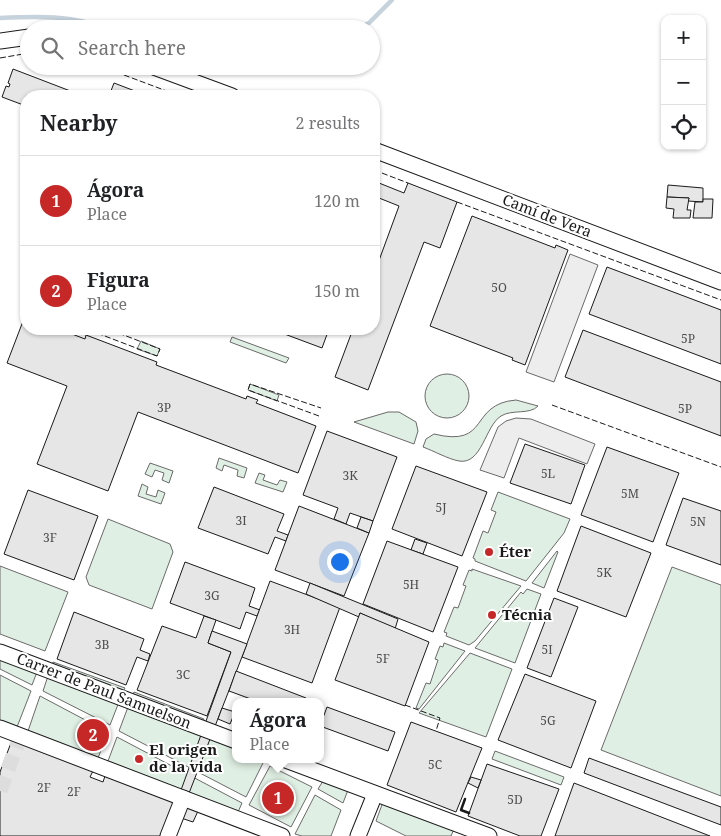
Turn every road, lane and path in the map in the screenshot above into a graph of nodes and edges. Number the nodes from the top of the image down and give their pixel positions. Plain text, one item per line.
1 (20, 38) edge
2 (0, 41) edge
3 (175, 75) edge
4 (216, 90) edge
5 (380, 152) edge
6 (721, 282) edge
7 (0, 652) edge
8 (0, 728) edge
9 (232, 740) edge
10 (294, 763) edge
11 (375, 794) junction
12 (183, 798) junction
13 (272, 834) edge
14 (168, 836) edge
15 (358, 836) edge
16 (490, 836) edge

1 - 2 street
3 - 4 street
5 - 6 street, Camí de Vera
7 - 9 street, Carrer de Paul Samuelson
8 - 12 street
10 - 11 street
11 - 15 street
11 - 16 street
12 - 13 street
12 - 14 street

